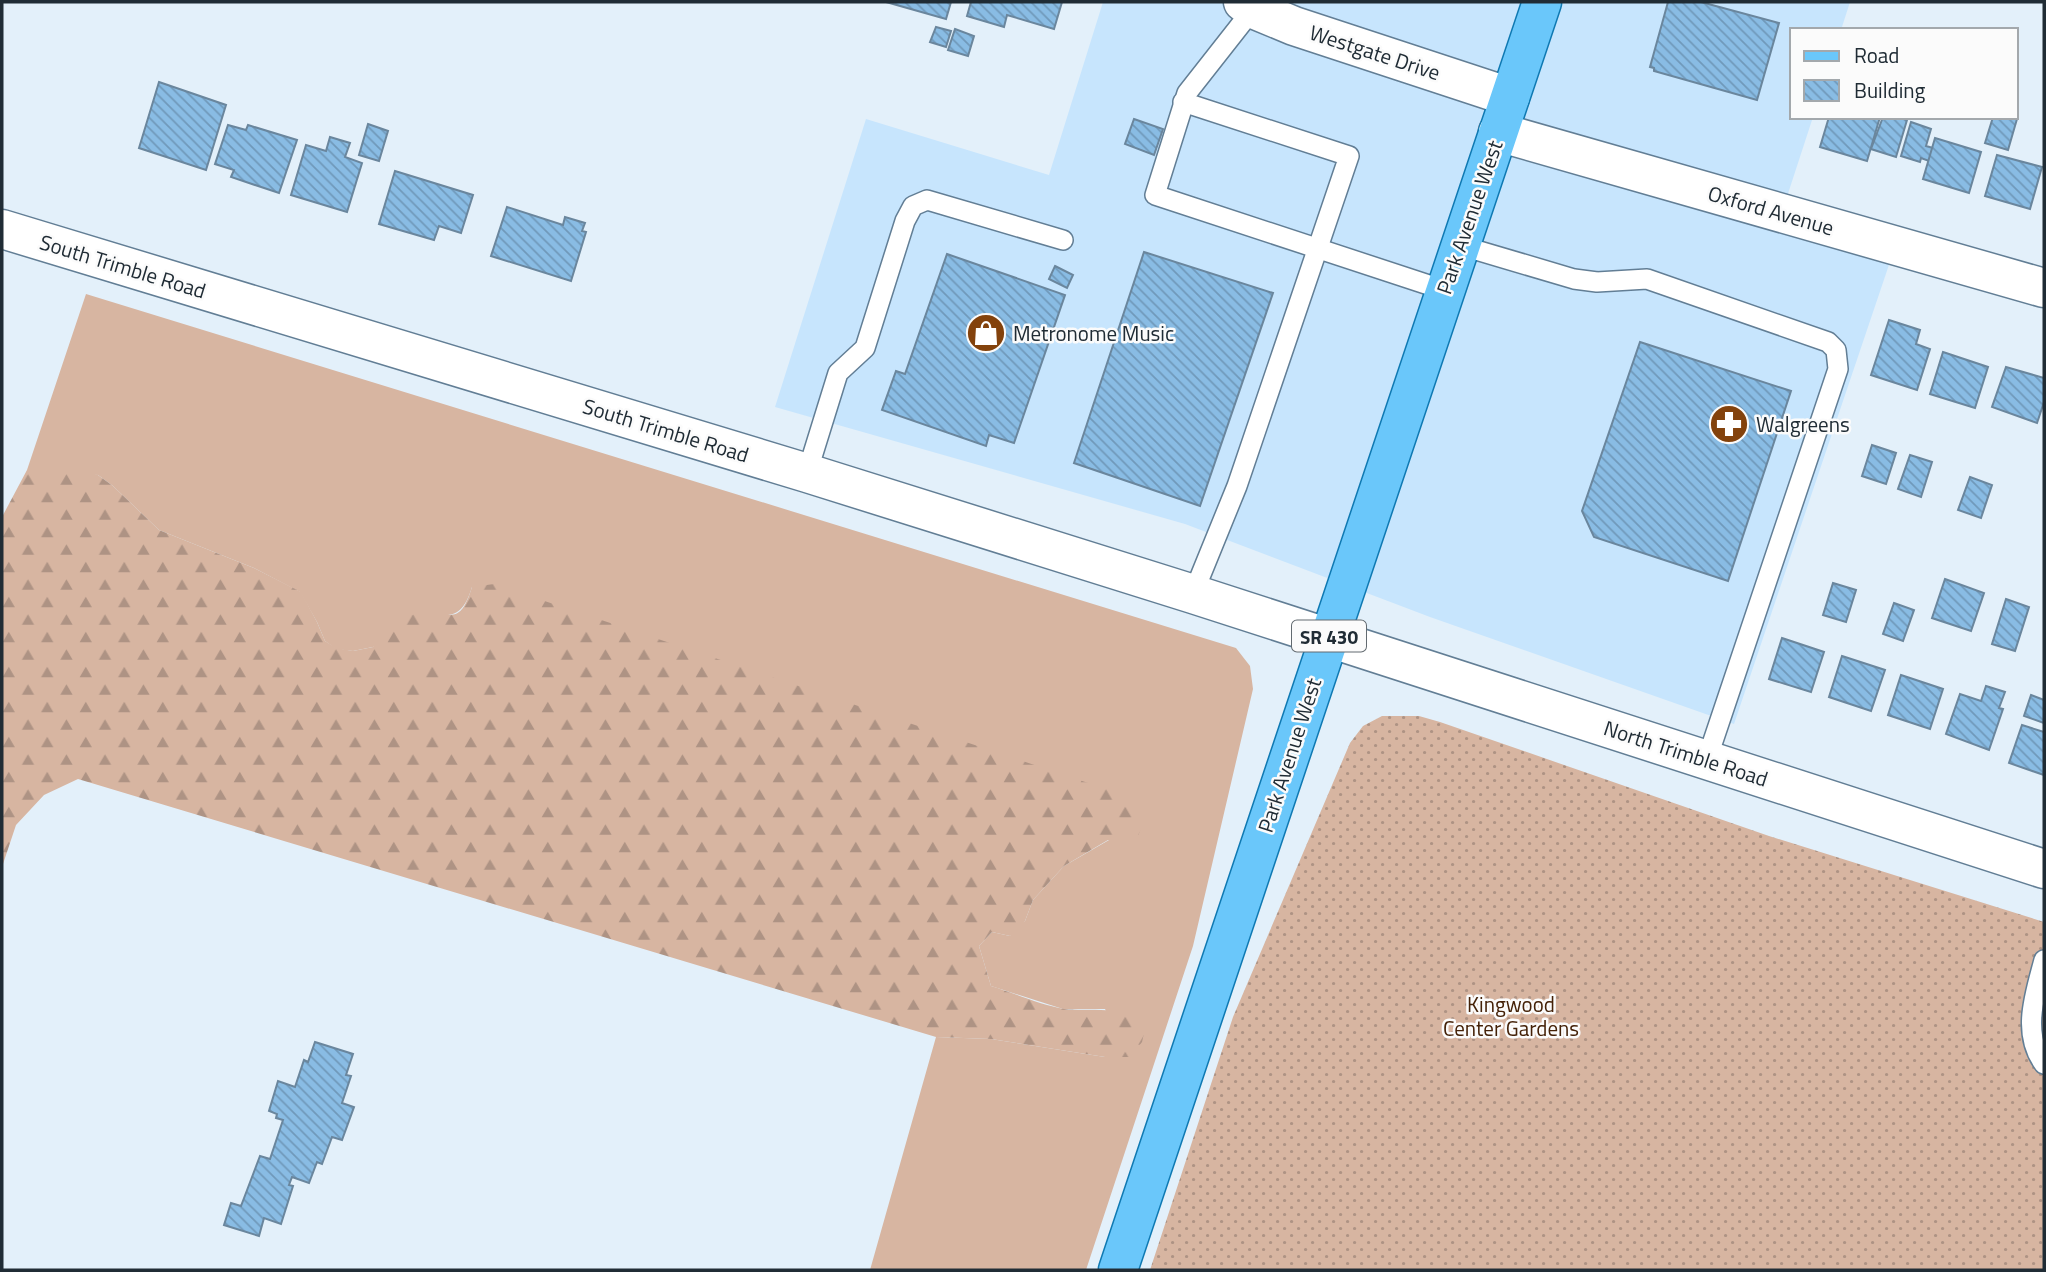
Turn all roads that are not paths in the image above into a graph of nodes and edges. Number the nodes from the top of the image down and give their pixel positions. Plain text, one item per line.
1 (1542, 2) edge
2 (1248, 5) edge
3 (1510, 97) junction
4 (1183, 102) junction
5 (1498, 132) junction
6 (2, 229) edge
7 (1063, 240) dead end
8 (1459, 245) junction
9 (1317, 250) junction
10 (2044, 288) edge
11 (1444, 290) junction
12 (807, 473) junction
13 (1193, 594) junction
14 (1328, 638) junction
15 (1707, 760) junction
16 (2044, 869) edge
17 (2044, 960) edge
18 (2044, 1064) edge
19 (1118, 1270) edge

1 - 3 main road, Park Avenue West / SR 430
2 - 3 main road, Westgate Drive
2 - 4 lane
3 - 5 main road, Park Avenue West / SR 430
4 - 9 lane
4 - 9 lane
5 - 8 main road, Park Avenue West / SR 430
5 - 10 main road, Oxford Avenue
6 - 12 main road, South Trimble Road
7 - 12 lane
8 - 11 main road, Park Avenue West / SR 430
8 - 15 lane
9 - 11 lane
9 - 13 lane
11 - 14 main road, Park Avenue West / SR 430
12 - 13 main road, South Trimble Road
13 - 14 main road, South Trimble Road
14 - 15 main road, North Trimble Road
14 - 19 main road, Park Avenue West / SR 430
15 - 16 main road, North Trimble Road
17 - 18 lane

